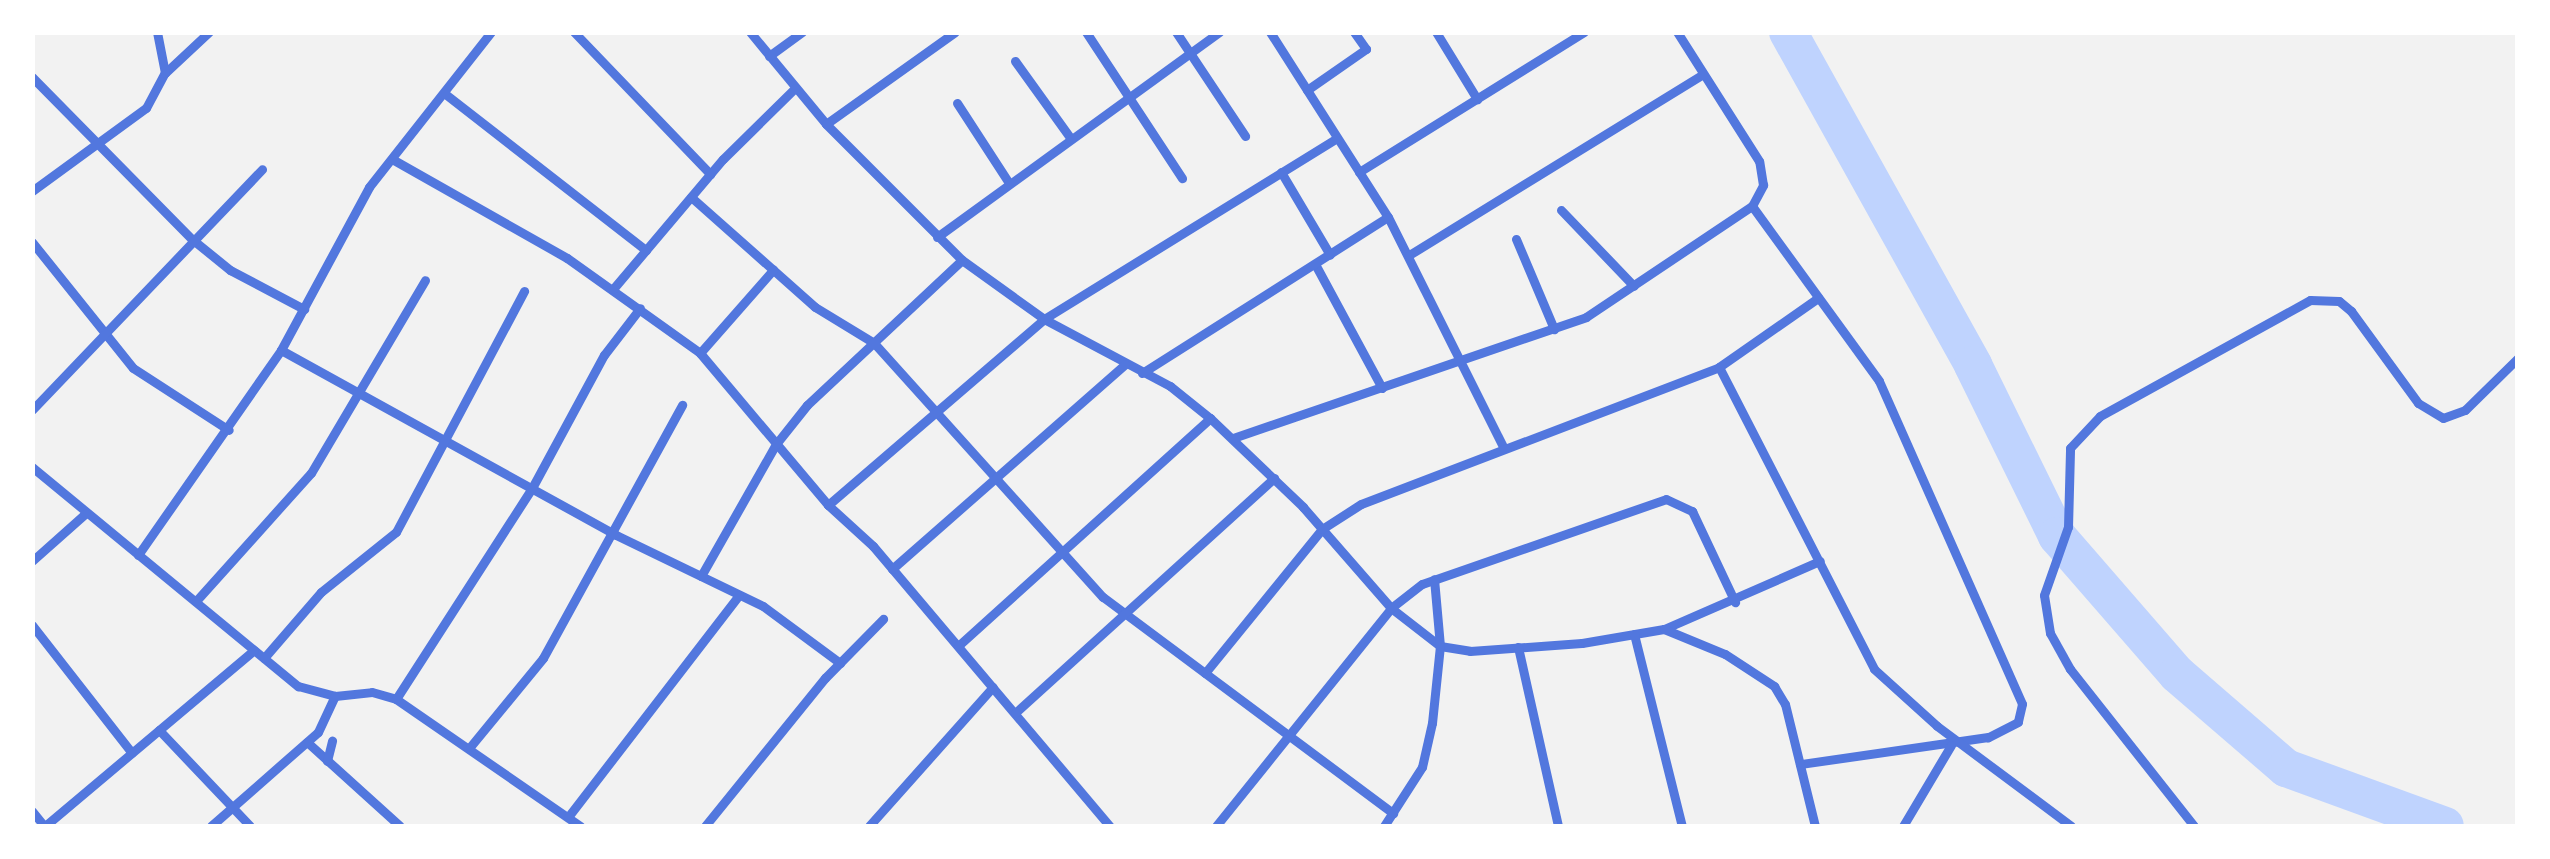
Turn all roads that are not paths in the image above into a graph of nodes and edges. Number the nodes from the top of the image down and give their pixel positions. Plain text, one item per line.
1 (157, 32) edge
2 (208, 32) edge
3 (491, 32) edge
4 (574, 32) edge
5 (750, 32) edge
6 (802, 32) edge
7 (954, 32) edge
8 (1086, 32) edge
9 (1176, 32) edge
10 (1219, 32) edge
11 (1270, 32) edge
12 (1354, 32) edge
13 (1436, 32) edge
14 (1584, 32) edge
15 (1677, 32) edge
16 (1191, 53) junction
17 (769, 56) junction
18 (1015, 61) dead end
19 (166, 73) junction
20 (1703, 74) junction
21 (32, 77) edge
22 (795, 88) junction
23 (1307, 90) junction
24 (444, 92) junction
25 (1131, 96) junction
26 (1477, 99) junction
27 (957, 103) dead end
28 (826, 124) junction
29 (1245, 136) dead end
30 (1338, 138) junction
31 (1071, 139) junction
32 (103, 143) junction
33 (392, 159) junction
34 (262, 168) dead end
35 (1281, 172) junction
36 (1359, 172) junction
37 (710, 174) junction
38 (1182, 178) dead end
39 (1009, 184) junction
40 (32, 191) edge
41 (691, 197) junction
42 (1752, 206) junction
43 (1561, 210) dead end
44 (1388, 216) junction
45 (936, 236) junction
46 (1516, 239) dead end
47 (193, 240) junction
48 (32, 242) edge
49 (646, 250) junction
50 (1330, 254) junction
51 (1408, 255) junction
52 (962, 260) junction
53 (1315, 264) junction
54 (773, 270) junction
55 (425, 280) dead end
56 (1634, 286) junction
57 (612, 289) junction
58 (524, 291) dead end
59 (1818, 298) junction
60 (640, 308) junction
61 (304, 309) junction
62 (1044, 319) junction
63 (1554, 329) junction
64 (103, 331) junction
65 (874, 343) junction
66 (280, 350) junction
67 (700, 353) junction
68 (2518, 358) edge
69 (1465, 361) junction
70 (1126, 364) junction
71 (1719, 367) junction
72 (1142, 373) junction
73 (1382, 388) junction
74 (362, 395) junction
75 (682, 405) dead end
76 (32, 410) edge
77 (936, 411) junction
78 (1210, 418) junction
79 (229, 430) junction
80 (1233, 438) junction
81 (449, 442) junction
82 (776, 444) junction
83 (1504, 449) junction
84 (32, 467) edge
85 (996, 478) junction
86 (1274, 478) junction
87 (532, 488) junction
88 (828, 505) junction
89 (86, 513) junction
90 (1322, 529) junction
91 (616, 534) junction
92 (1061, 548) junction
93 (138, 555) junction
94 (32, 561) edge
95 (1820, 561) junction
96 (892, 568) junction
97 (700, 576) junction
98 (1434, 579) junction
99 (739, 595) junction
100 (196, 601) junction
101 (1735, 602) junction
102 (1392, 608) junction
103 (1123, 614) junction
104 (883, 620) dead end
105 (32, 625) edge
106 (1664, 629) junction
107 (1634, 634) junction
108 (958, 646) junction
109 (1440, 646) junction
110 (1518, 648) junction
111 (254, 650) junction
112 (264, 658) junction
113 (840, 663) junction
114 (1206, 673) junction
115 (993, 687) junction
116 (335, 696) junction
117 (396, 699) junction
118 (1015, 713) junction
119 (159, 730) junction
120 (1284, 736) junction
121 (332, 741) dead end
122 (307, 742) junction
123 (1963, 743) junction
124 (1951, 745) junction
125 (470, 747) junction
126 (132, 753) junction
127 (327, 762) junction
128 (1800, 764) junction
129 (231, 809) junction
130 (32, 811) edge
131 (1393, 813) junction
132 (568, 816) junction
133 (2067, 825) edge
134 (45, 826) edge
135 (211, 826) edge
136 (250, 826) edge
137 (400, 826) edge
138 (580, 826) edge
139 (705, 826) edge
140 (869, 826) edge
141 (1110, 826) edge
142 (1216, 826) edge
143 (1384, 826) edge
144 (1558, 826) edge
145 (1682, 826) edge
146 (1816, 826) edge
147 (1903, 826) edge
148 (2194, 826) edge

1 - 19 street
2 - 19 street
3 - 24 street
4 - 37 street
5 - 17 street
6 - 17 street
7 - 28 street
8 - 25 street
9 - 16 street
10 - 16 street
11 - 23 street
12 - 23 street
13 - 26 street
14 - 26 street
15 - 20 street
16 - 25 street
16 - 29 street
17 - 22 street
18 - 31 street
19 - 32 street
20 - 42 street
20 - 51 street
21 - 32 street
22 - 28 street
22 - 37 street
23 - 30 street
24 - 33 street
24 - 49 street
25 - 31 street
25 - 38 street
26 - 36 street
27 - 39 street
28 - 45 street
30 - 35 street
30 - 36 street
31 - 39 street
32 - 40 street
32 - 47 street
33 - 57 street
33 - 61 street
34 - 47 street
35 - 50 street
35 - 62 street
36 - 44 street
37 - 41 street
39 - 45 street
41 - 49 street
41 - 54 street
42 - 56 street
42 - 59 street
43 - 56 street
44 - 50 street
44 - 51 street
45 - 52 street
46 - 63 street
47 - 61 street
47 - 64 street
48 - 64 street
49 - 57 street
50 - 53 street
51 - 69 street
52 - 62 street
52 - 65 street
53 - 72 street
53 - 73 street
54 - 65 street
54 - 67 street
55 - 74 street
56 - 63 street
57 - 60 street
58 - 81 street
59 - 71 street
59 - 123 street
60 - 67 street
60 - 87 street
61 - 66 street
62 - 70 street
62 - 77 street
63 - 69 street
64 - 76 street
64 - 79 street
65 - 77 street
65 - 82 street
66 - 74 street
66 - 79 street
67 - 82 street
68 - 148 street
69 - 73 street
69 - 83 street
70 - 72 street
70 - 85 street
71 - 83 street
71 - 95 street
72 - 78 street
73 - 80 street
74 - 81 street
74 - 100 street
75 - 91 street
77 - 85 street
77 - 88 street
78 - 80 street
78 - 92 street
79 - 93 street
80 - 86 street
81 - 87 street
81 - 112 street
82 - 88 street
82 - 97 street
83 - 90 street
84 - 89 street
85 - 92 street
85 - 96 street
86 - 90 street
86 - 103 street
87 - 91 street
87 - 117 street
88 - 96 street
89 - 93 street
89 - 94 street
90 - 102 street
90 - 114 street
91 - 97 street
91 - 125 street
92 - 103 street
92 - 108 street
93 - 100 street
95 - 101 street
95 - 123 street
96 - 108 street
97 - 99 street
98 - 101 street
98 - 102 street
98 - 109 street
99 - 113 street
99 - 132 street
100 - 111 street
101 - 106 street
102 - 109 street
102 - 120 street
103 - 114 street
103 - 118 street
104 - 113 street
105 - 126 street
106 - 107 street
106 - 128 street
107 - 110 street
107 - 145 street
108 - 115 street
109 - 110 street
109 - 131 street
110 - 144 street
111 - 112 street
111 - 119 street
112 - 116 street
113 - 139 street
114 - 120 street
115 - 118 street
115 - 140 street
116 - 117 street
116 - 122 street
117 - 125 street
118 - 141 street
119 - 126 street
119 - 129 street
120 - 131 street
120 - 142 street
121 - 127 street
122 - 127 street
122 - 129 street
123 - 124 street
123 - 133 street
124 - 128 street
124 - 147 street
125 - 132 street
126 - 134 street
127 - 137 street
128 - 146 street
129 - 135 street
129 - 136 street
130 - 134 street
131 - 143 street
132 - 138 street

